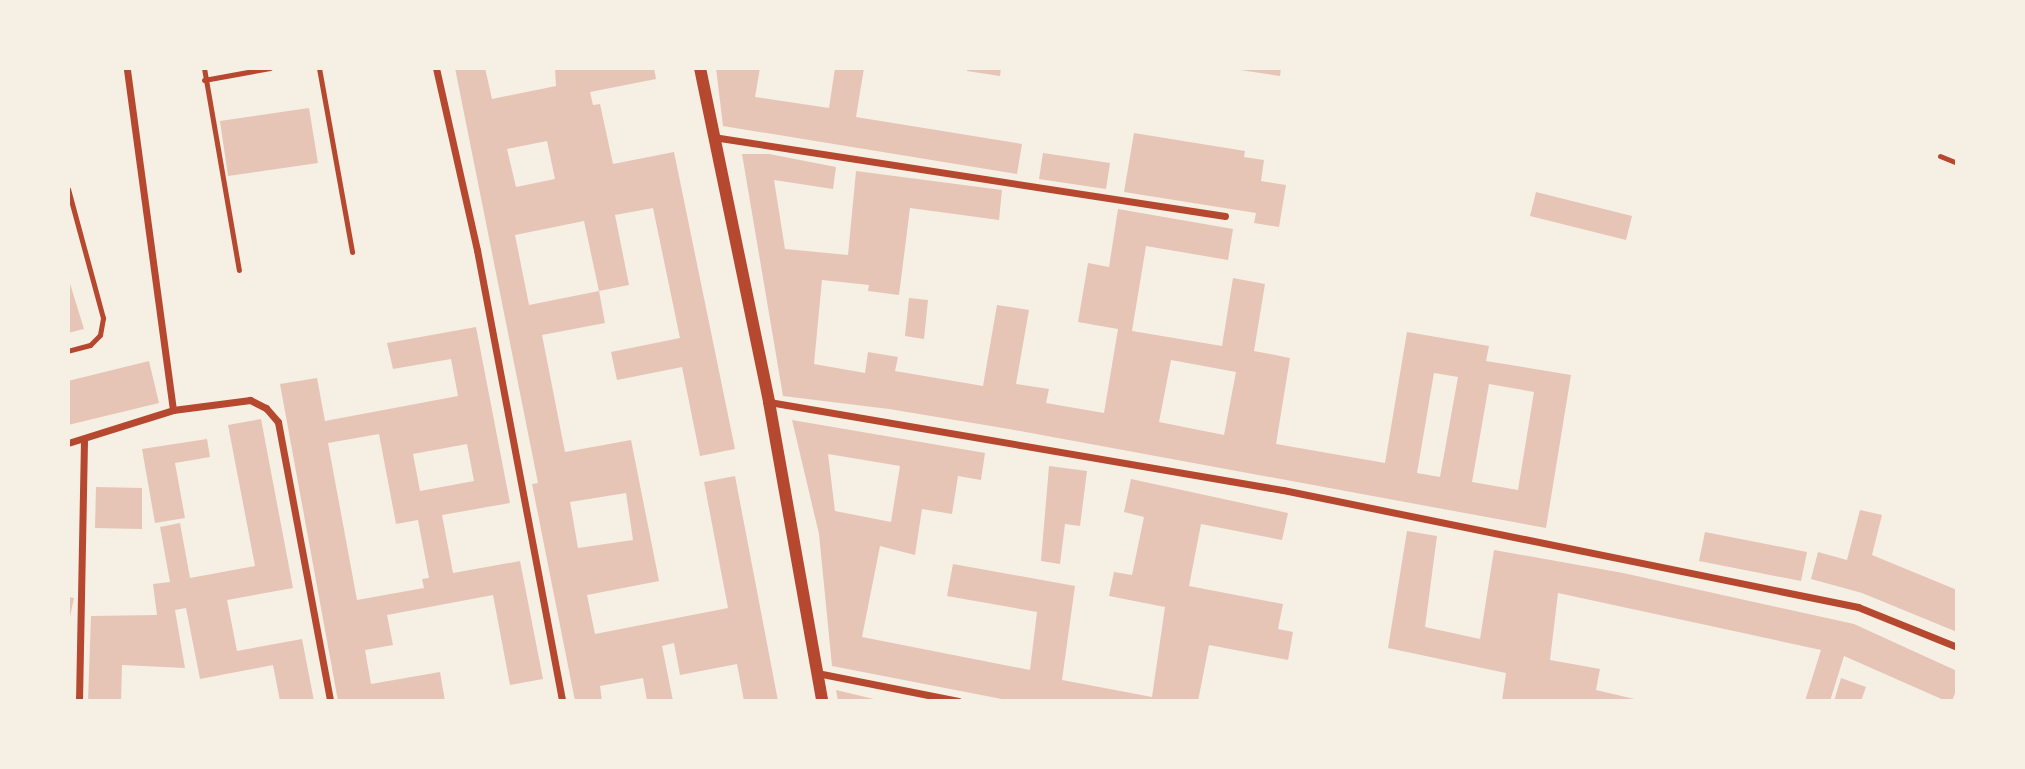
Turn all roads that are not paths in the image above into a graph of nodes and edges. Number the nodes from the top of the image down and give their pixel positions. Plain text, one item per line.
1 (127, 68) edge
2 (204, 68) edge
3 (270, 68) edge
4 (319, 68) edge
5 (436, 68) edge
6 (700, 68) edge
7 (204, 80) junction
8 (712, 137) junction
9 (1940, 156) dead end
10 (1957, 163) edge
11 (68, 189) edge
12 (1225, 216) dead end
13 (352, 252) dead end
14 (239, 270) dead end
15 (68, 351) edge
16 (769, 401) junction
17 (173, 410) junction
18 (84, 439) junction
19 (68, 443) edge
20 (1957, 647) edge
21 (817, 673) junction
22 (79, 701) edge
23 (330, 701) edge
24 (562, 701) edge
25 (822, 701) edge
26 (958, 701) edge

1 - 17 street
2 - 7 lane
3 - 7 lane
4 - 13 lane
5 - 24 street
6 - 8 street
7 - 14 lane
8 - 12 street
8 - 16 street
9 - 10 lane
11 - 15 lane
16 - 20 street
16 - 21 street
17 - 18 street
17 - 23 street
18 - 19 street
18 - 22 street
21 - 25 street
21 - 26 street

